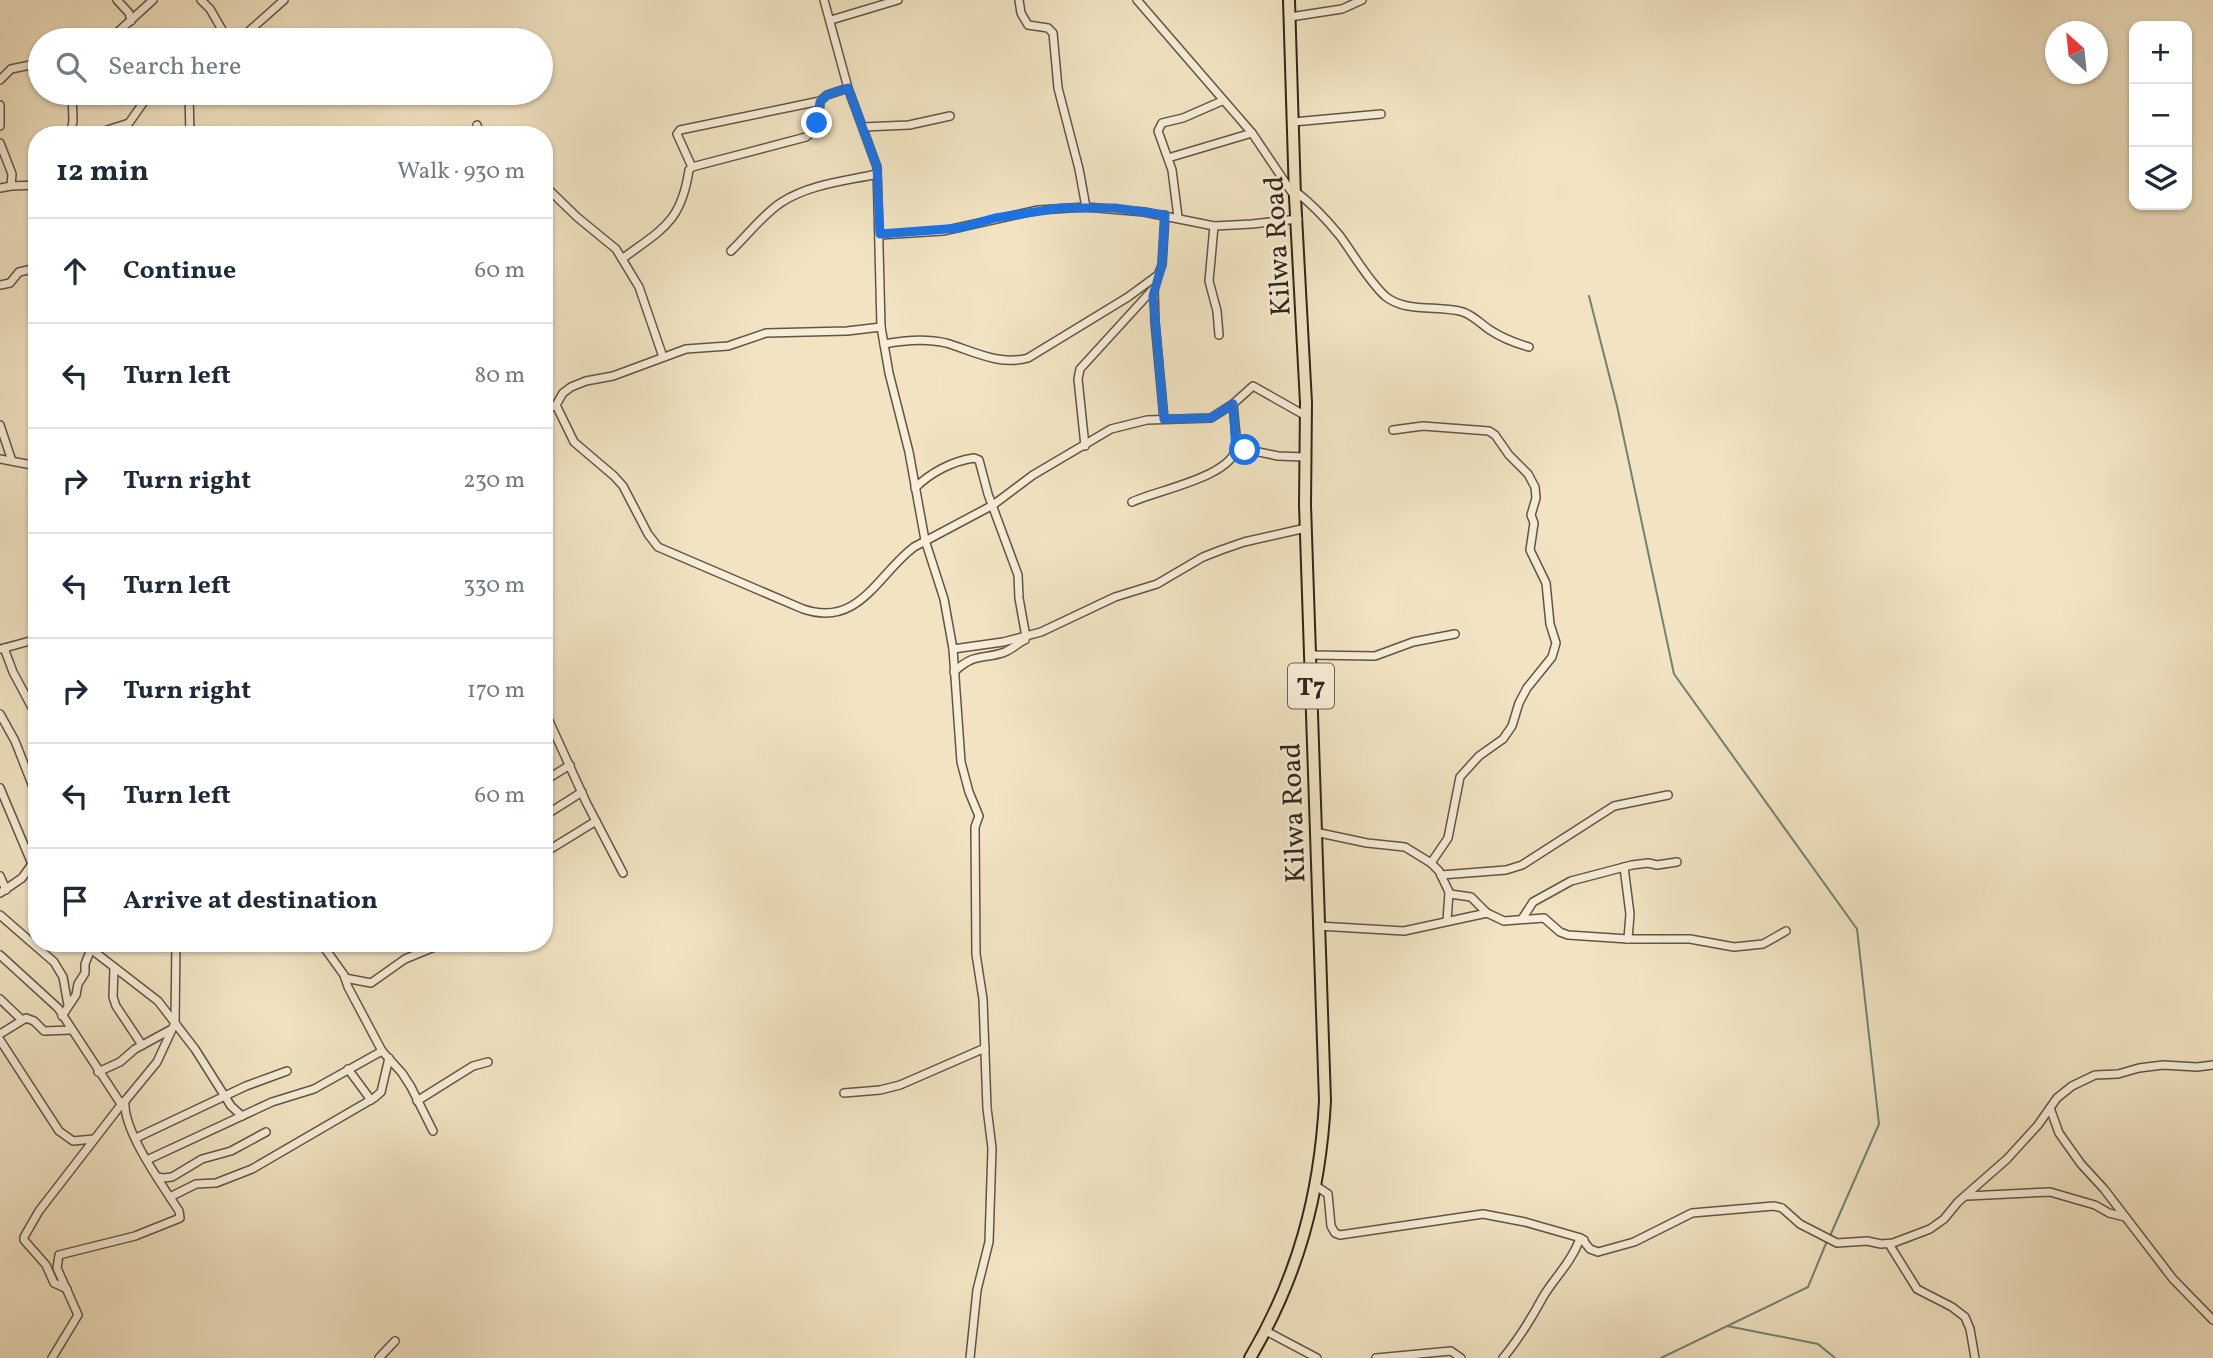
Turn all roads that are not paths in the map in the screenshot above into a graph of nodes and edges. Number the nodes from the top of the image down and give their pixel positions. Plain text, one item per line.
1 (117, 0) edge
2 (153, 0) edge
3 (201, 0) edge
4 (284, 0) edge
5 (824, 0) edge
6 (898, 0) edge
7 (1019, 0) edge
8 (1137, 0) edge
9 (1289, 0) edge
10 (1362, 0) edge
11 (1290, 17) junction
12 (831, 20) junction
13 (131, 21) junction
14 (123, 28) edge
15 (221, 28) edge
16 (252, 28) edge
17 (28, 65) edge
18 (0, 80) edge
19 (848, 88) junction
20 (1222, 101) junction
21 (820, 102) junction
22 (0, 105) edge
23 (72, 105) edge
24 (142, 105) edge
25 (189, 105) edge
26 (1381, 114) dead end
27 (950, 116) dead end
28 (1293, 122) junction
29 (72, 126) edge
30 (120, 126) edge
31 (190, 126) edge
32 (0, 127) edge
33 (863, 127) junction
34 (1252, 133) junction
35 (0, 143) edge
36 (1168, 158) junction
37 (692, 167) junction
38 (877, 174) junction
39 (28, 185) edge
40 (11, 186) junction
41 (0, 188) edge
42 (553, 194) edge
43 (1295, 194) junction
44 (1086, 207) junction
45 (1165, 215) junction
46 (1178, 217) junction
47 (1297, 219) junction
48 (1214, 226) junction
49 (880, 234) junction
50 (731, 251) dead end
51 (622, 259) junction
52 (28, 270) edge
53 (1158, 275) junction
54 (0, 285) edge
55 (1154, 288) junction
56 (881, 327) junction
57 (1219, 335) dead end
58 (884, 344) junction
59 (1529, 347) dead end
60 (663, 356) junction
61 (1233, 404) junction
62 (556, 405) junction
63 (553, 406) edge
64 (1306, 416) junction
65 (1164, 419) junction
66 (0, 425) edge
67 (1393, 430) dead end
68 (1085, 446) junction
69 (1236, 452) junction
70 (1304, 457) junction
71 (0, 459) edge
72 (12, 461) junction
73 (28, 464) edge
74 (915, 488) junction
75 (1132, 502) dead end
76 (993, 505) junction
77 (1306, 528) junction
78 (925, 540) junction
79 (1059, 625) junction
80 (1455, 634) dead end
81 (1026, 637) junction
82 (28, 641) edge
83 (2, 648) edge
84 (953, 649) junction
85 (1311, 655) junction
86 (954, 672) junction
87 (28, 700) edge
88 (0, 714) edge
89 (553, 729) edge
90 (570, 765) junction
91 (28, 766) edge
92 (553, 775) edge
93 (0, 788) edge
94 (582, 793) junction
95 (1668, 796) dead end
96 (553, 811) edge
97 (596, 821) junction
98 (1315, 832) junction
99 (28, 847) edge
100 (553, 847) edge
101 (1677, 862) dead end
102 (1431, 863) junction
103 (1624, 867) junction
104 (28, 871) edge
105 (623, 873) dead end
106 (1441, 875) junction
107 (0, 876) edge
108 (3, 892) edge
109 (1448, 892) junction
110 (1487, 913) junction
111 (0, 915) edge
112 (1522, 919) junction
113 (1447, 921) junction
114 (1318, 926) junction
115 (1786, 931) dead end
116 (28, 939) edge
117 (1628, 939) junction
118 (43, 952) edge
119 (90, 952) edge
120 (95, 952) edge
121 (176, 952) edge
122 (327, 952) edge
123 (417, 952) edge
124 (423, 952) edge
125 (0, 956) edge
126 (414, 956) junction
127 (114, 968) junction
128 (345, 978) junction
129 (0, 999) edge
130 (68, 1005) junction
131 (62, 1016) junction
132 (21, 1019) junction
133 (173, 1026) junction
134 (71, 1030) junction
135 (0, 1034) edge
136 (0, 1040) edge
137 (142, 1045) junction
138 (985, 1048) junction
139 (0, 1051) edge
140 (382, 1051) junction
141 (389, 1058) junction
142 (10, 1059) junction
143 (488, 1062) dead end
144 (2213, 1065) edge
145 (348, 1069) junction
146 (98, 1072) junction
147 (287, 1072) dead end
148 (845, 1093) dead end
149 (225, 1097) junction
150 (371, 1100) junction
151 (417, 1101) junction
152 (123, 1102) junction
153 (2050, 1108) junction
154 (242, 1116) junction
155 (433, 1131) dead end
156 (266, 1132) dead end
157 (136, 1138) junction
158 (94, 1139) junction
159 (147, 1160) junction
160 (157, 1176) junction
161 (1316, 1186) junction
162 (170, 1196) junction
163 (1966, 1196) junction
164 (2126, 1218) junction
165 (1584, 1240) junction
166 (1889, 1244) junction
167 (67, 1289) junction
168 (2213, 1320) edge
169 (1266, 1331) junction
170 (395, 1341) dead end
171 (1421, 1356) edge
172 (52, 1358) edge
173 (379, 1358) edge
174 (970, 1358) edge
175 (1250, 1358) edge
176 (1317, 1358) edge
177 (1376, 1358) edge
178 (1461, 1358) edge
179 (1503, 1358) edge
180 (1975, 1358) edge

1 - 13 street
2 - 13 street
3 - 15 street
4 - 16 street
5 - 12 street
6 - 12 street
7 - 44 street
8 - 20 street
9 - 11 highway, Kilwa Road / T7
10 - 11 street
11 - 28 highway, Kilwa Road / T7
12 - 19 street
13 - 14 street
17 - 18 street
19 - 21 street
19 - 33 street
20 - 34 street
20 - 36 street
21 - 37 street
21 - 37 street
22 - 32 street
23 - 29 street
24 - 30 street
25 - 31 street
26 - 28 street
27 - 33 street
28 - 43 highway, Kilwa Road / T7
33 - 38 street
34 - 36 street
34 - 43 street
35 - 40 street
36 - 46 street
37 - 51 street
38 - 49 street
38 - 50 street
39 - 40 street
40 - 41 street
42 - 51 street
43 - 47 highway, Kilwa Road / T7
43 - 59 street
44 - 45 street
44 - 49 street
45 - 46 street
45 - 53 street
46 - 48 street
47 - 48 street
47 - 64 highway, Kilwa Road / T7
48 - 57 street
49 - 56 street
51 - 60 street
52 - 54 street
53 - 55 street
53 - 58 street
55 - 65 street
55 - 68 street
56 - 58 street
56 - 60 street
58 - 74 street
60 - 62 street
61 - 64 street
61 - 65 street
61 - 69 street
62 - 63 street
62 - 78 street
64 - 70 highway, Kilwa Road / T7
65 - 68 street
66 - 72 street
67 - 102 street
68 - 76 street
69 - 70 street
69 - 75 street
70 - 77 highway, Kilwa Road / T7
71 - 72 street
72 - 73 street
74 - 76 street
74 - 78 street
76 - 78 street
76 - 81 street
77 - 79 street
77 - 85 highway, Kilwa Road / T7
78 - 84 street
79 - 81 street
79 - 86 street
80 - 85 street
81 - 84 street
82 - 83 street
83 - 87 street
84 - 86 street
85 - 98 highway, Kilwa Road / T7
86 - 138 street
88 - 91 street
89 - 90 street
90 - 92 street
90 - 94 street
93 - 99 street
94 - 96 street
94 - 97 street
95 - 106 street
97 - 100 street
97 - 105 street
98 - 102 street
98 - 114 highway, Kilwa Road / T7
101 - 103 street
102 - 106 street
103 - 112 street
103 - 117 street
104 - 108 street
106 - 109 street
107 - 108 street
109 - 110 street
109 - 113 street
110 - 112 street
110 - 113 street
111 - 116 street
112 - 117 street
113 - 114 street
114 - 161 highway, Kilwa Road / T7
115 - 117 street
118 - 130 street
119 - 130 street
120 - 127 street
121 - 133 street
122 - 128 street
123 - 126 street
124 - 126 street
125 - 131 street
126 - 128 street
127 - 133 street
127 - 137 street
128 - 140 street
129 - 132 street
130 - 131 street
131 - 134 street
132 - 134 street
132 - 135 street
133 - 137 street
133 - 149 street
133 - 152 street
134 - 146 street
136 - 142 street
137 - 146 street
138 - 148 street
138 - 174 street
139 - 142 street
140 - 141 street
140 - 145 street
141 - 150 street
141 - 151 street
142 - 158 street
143 - 151 street
144 - 153 street
145 - 150 street
145 - 154 street
146 - 152 street
147 - 149 street
149 - 154 street
149 - 157 street
150 - 162 street
151 - 155 street
152 - 157 street
152 - 158 street
153 - 163 street
153 - 164 street
154 - 159 street
156 - 160 street
157 - 159 street
158 - 167 street
159 - 160 street
160 - 162 street
161 - 165 street
161 - 169 highway, Kilwa Road / T7
162 - 167 street
163 - 164 street
163 - 166 street
164 - 168 street
165 - 166 street
165 - 179 street
166 - 180 street
167 - 172 street
169 - 175 highway, Kilwa Road / T7
169 - 176 street
170 - 173 street
171 - 177 street
171 - 178 street

